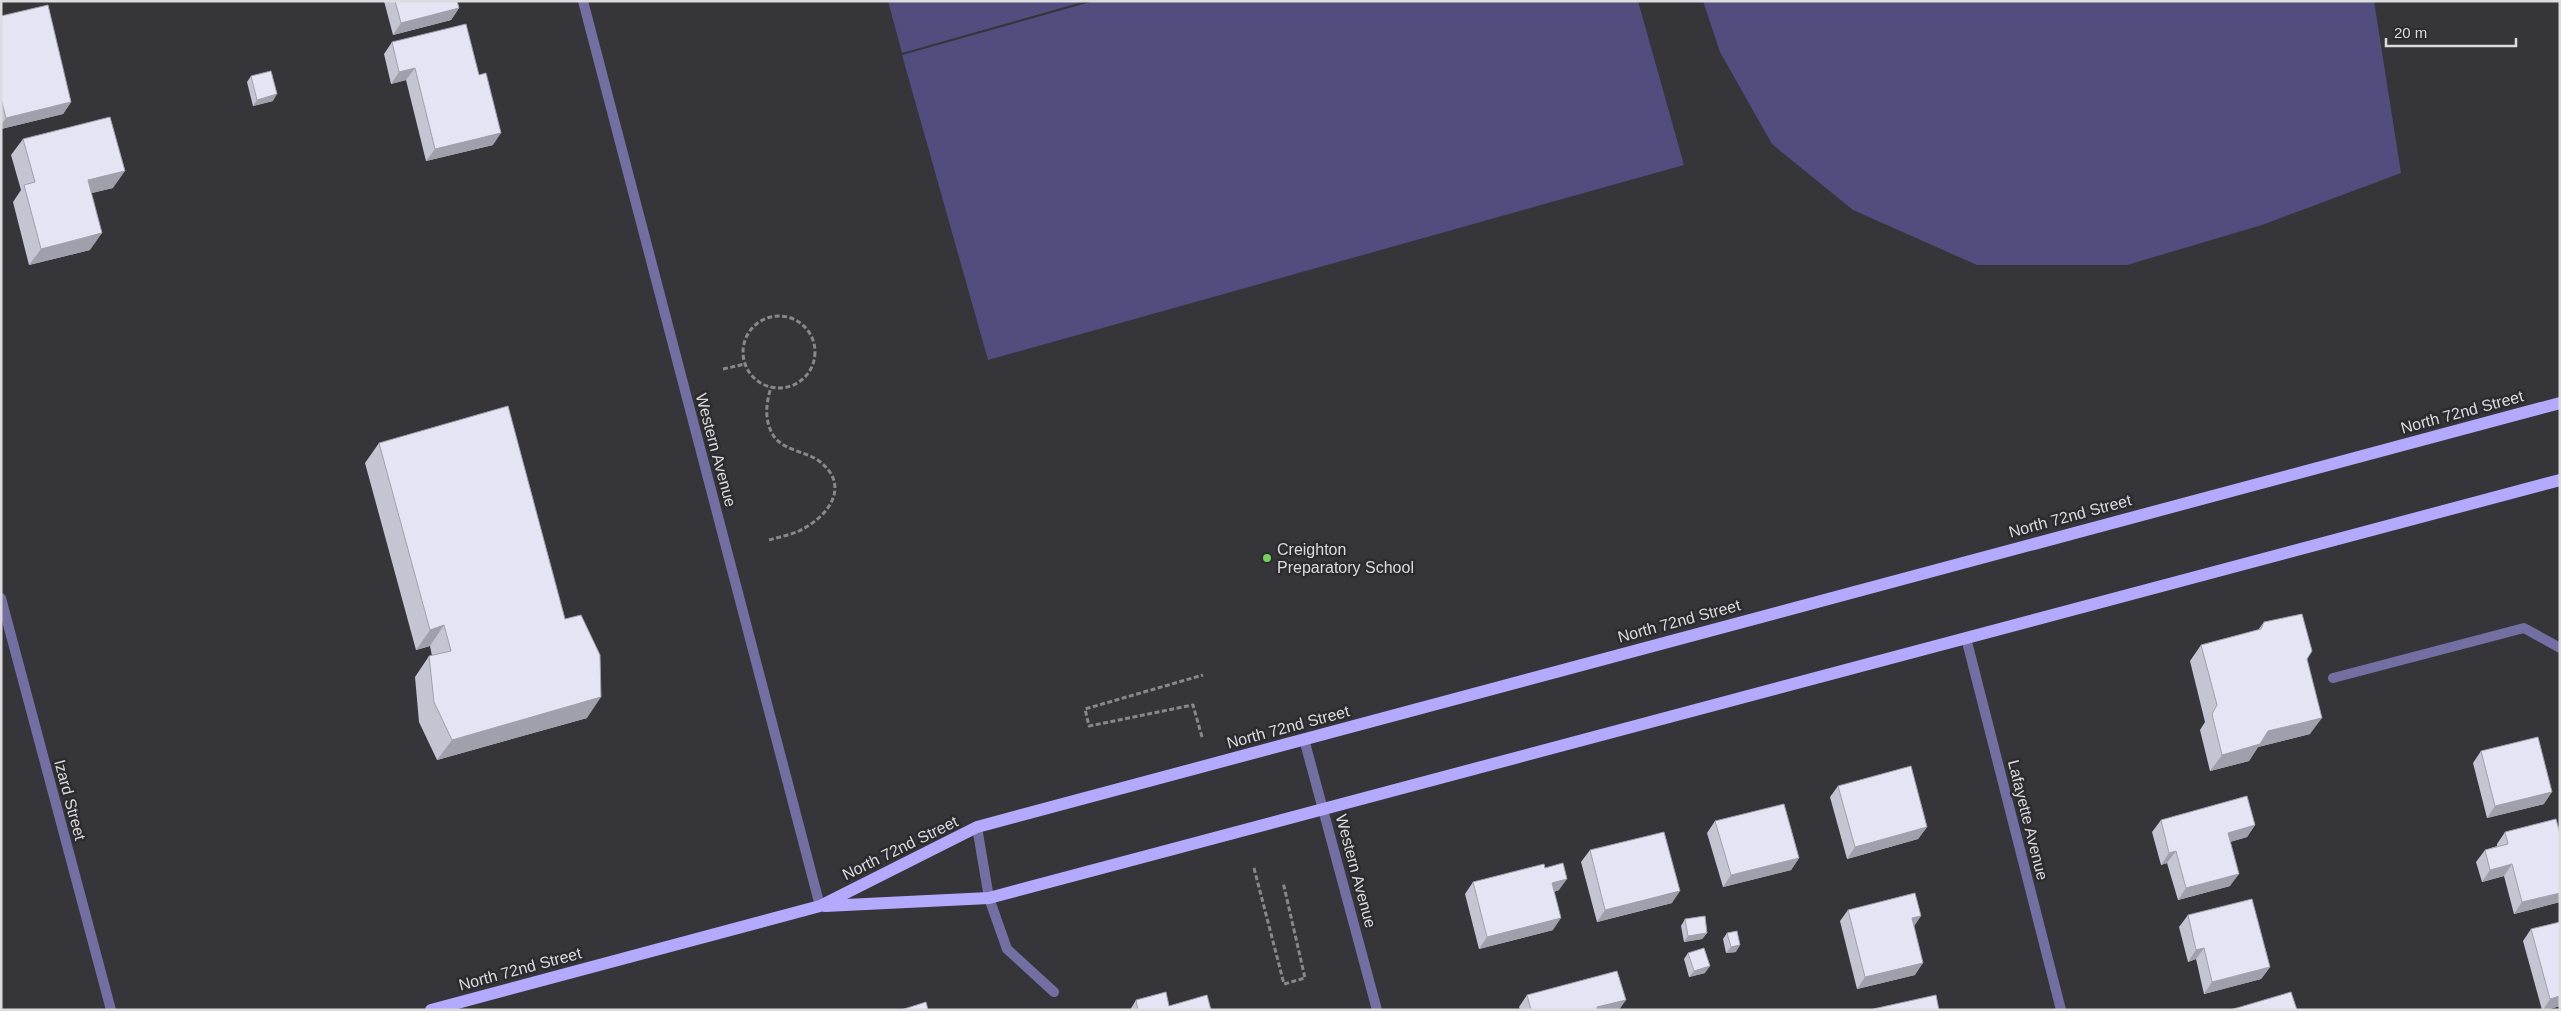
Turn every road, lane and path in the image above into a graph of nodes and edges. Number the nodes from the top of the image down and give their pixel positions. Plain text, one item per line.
1 (583, 1) edge
2 (745, 364) junction
3 (724, 369) dead end
4 (771, 387) junction
5 (2560, 403) edge
6 (2560, 480) edge
7 (769, 540) dead end
8 (1, 598) edge
9 (1966, 638) junction
10 (2560, 648) edge
11 (1203, 675) dead end
12 (2333, 678) dead end
13 (1193, 705) dead end
14 (1304, 739) junction
15 (1324, 809) junction
16 (977, 828) junction
17 (1254, 868) dead end
18 (1283, 882) dead end
19 (989, 898) junction
20 (820, 906) junction
21 (1054, 992) dead end
22 (111, 1010) edge
23 (431, 1010) edge
24 (1377, 1010) edge
25 (2062, 1010) edge

1 - 20 street, Western Avenue
2 - 3 path
2 - 4 path
2 - 4 path
4 - 7 path
5 - 14 main road, North 72nd Street
6 - 9 main road, North 72nd Street
8 - 22 street, Izard Street
9 - 15 main road, North 72nd Street
9 - 25 street, Lafayette Avenue
10 - 12 street
11 - 13 path
14 - 15 street, Western Avenue
14 - 16 main road, North 72nd Street
15 - 19 main road, North 72nd Street
15 - 24 street, Western Avenue
16 - 19 street
16 - 20 main road, North 72nd Street
17 - 18 path
19 - 20 main road, North 72nd Street
19 - 21 street
20 - 23 main road, North 72nd Street

